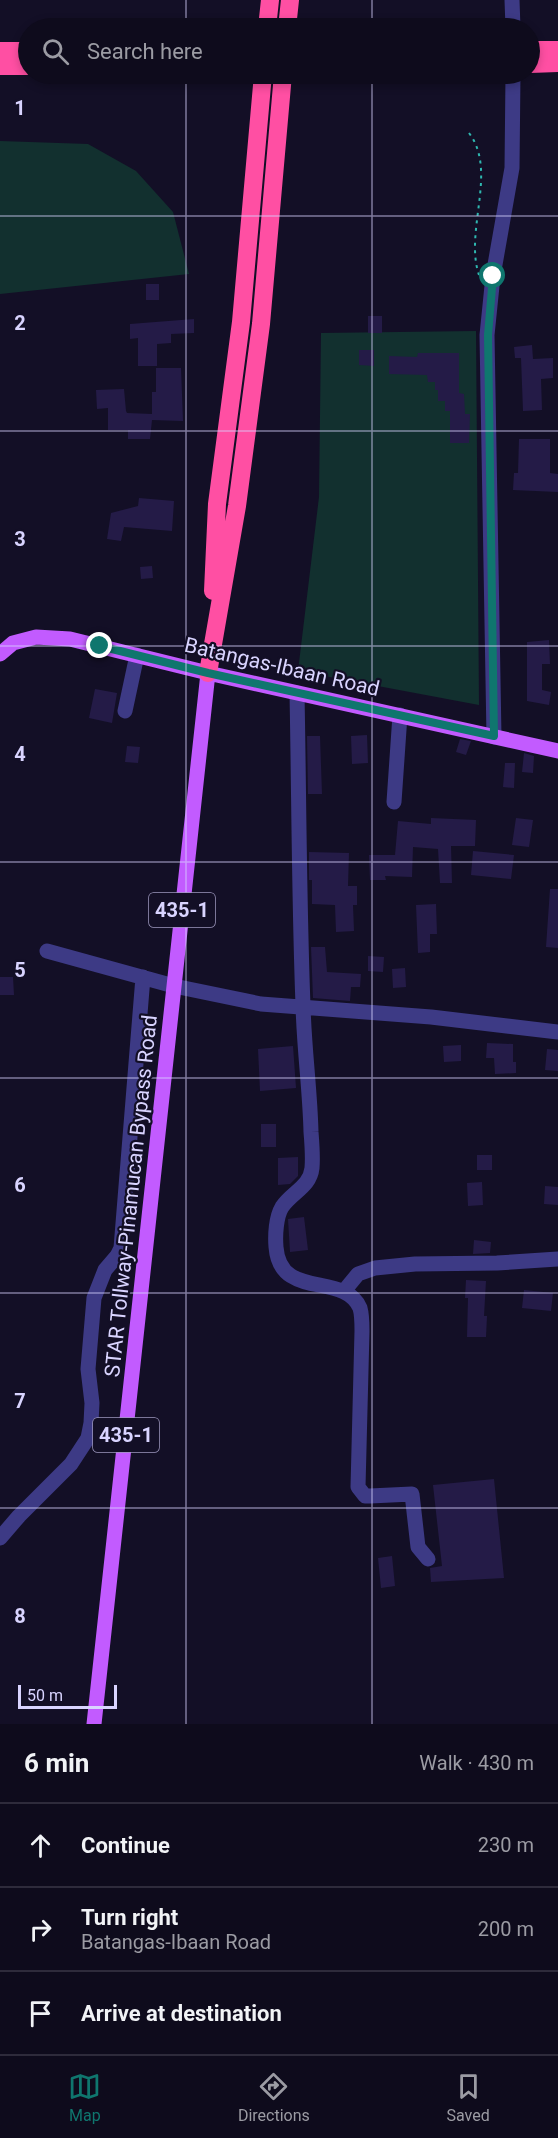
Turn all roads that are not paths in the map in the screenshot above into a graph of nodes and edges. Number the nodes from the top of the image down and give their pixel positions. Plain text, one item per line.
1 (270, 3) edge
2 (290, 3) edge
3 (512, 3) edge
4 (268, 18) edge
5 (288, 18) edge
6 (513, 18) edge
7 (540, 50) edge
8 (558, 50) edge
9 (0, 51) edge
10 (18, 51) edge
11 (558, 63) edge
12 (540, 64) edge
13 (0, 66) edge
14 (18, 66) edge
15 (262, 84) edge
16 (282, 84) edge
17 (513, 84) edge
18 (0, 654) edge
19 (137, 655) junction
20 (208, 673) junction
21 (297, 693) junction
22 (125, 711) dead end
23 (400, 715) junction
24 (494, 736) junction
25 (558, 751) edge
26 (394, 802) dead end
27 (47, 951) dead end
28 (143, 977) junction
29 (174, 986) junction
30 (303, 1007) junction
31 (558, 1032) edge
32 (558, 1259) edge
33 (344, 1291) junction
34 (0, 1538) edge
35 (428, 1559) dead end
36 (94, 1724) edge

1 - 4 highway
2 - 5 highway
3 - 6 street
7 - 8 highway
9 - 10 highway
11 - 12 highway
13 - 14 highway
15 - 20 highway
16 - 20 highway
17 - 24 street
18 - 19 main road, Batangas-Ibaan Road
19 - 20 main road, Batangas-Ibaan Road
19 - 22 street
20 - 21 main road, Batangas-Ibaan Road
20 - 29 main road, STAR Tollway-Pinamucan Bypass Road / 435-1
21 - 23 main road, Batangas-Ibaan Road
21 - 30 street
23 - 24 main road, Batangas-Ibaan Road
23 - 26 street
24 - 25 main road, Batangas-Ibaan Road
27 - 28 street
28 - 29 street
28 - 34 street
29 - 30 street
29 - 36 main road, STAR Tollway-Pinamucan Bypass Road / 435-1
30 - 31 street
30 - 33 street
32 - 33 street
33 - 35 street

